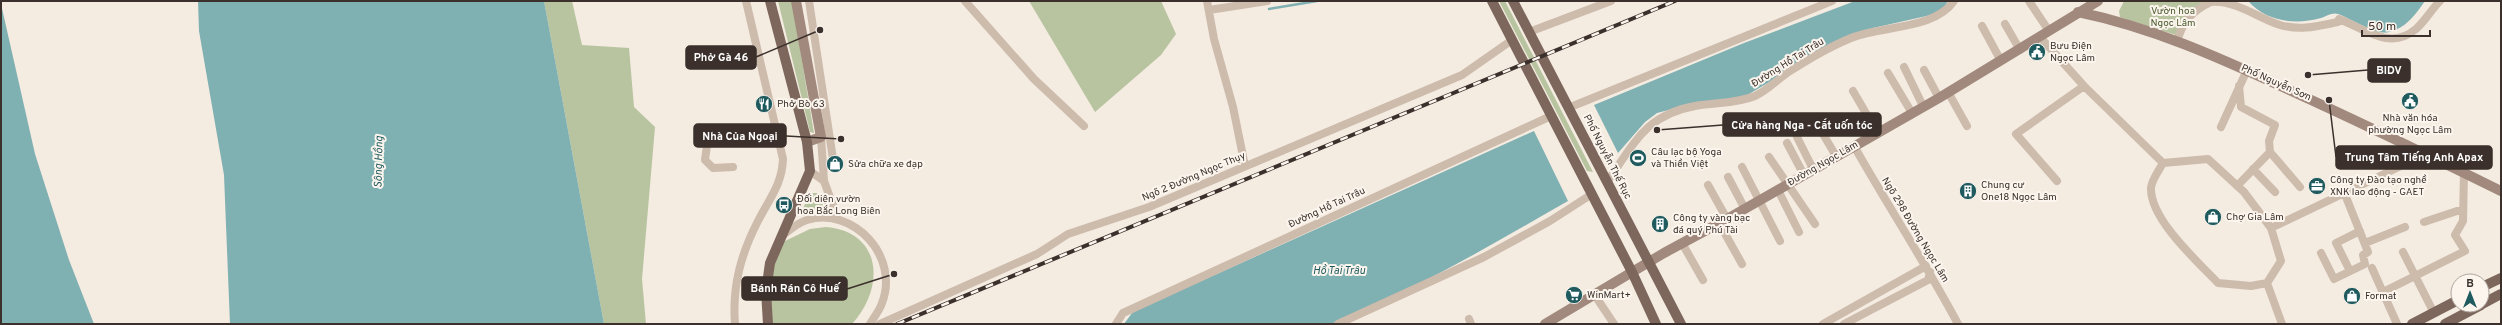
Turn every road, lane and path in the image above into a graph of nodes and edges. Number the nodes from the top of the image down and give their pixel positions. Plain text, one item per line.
1 (746, 1) edge
2 (770, 1) edge
3 (796, 1) edge
4 (809, 1) edge
5 (965, 1) edge
6 (1206, 1) edge
7 (1267, 1) edge
8 (1492, 1) edge
9 (1513, 1) edge
10 (1611, 1) edge
11 (1832, 1) edge
12 (1954, 1) edge
13 (2029, 1) edge
14 (2098, 1) edge
15 (2102, 1) edge
16 (2440, 1) edge
17 (1209, 10) junction
18 (2078, 12) junction
19 (2110, 19) junction
20 (2005, 24) dead end
21 (1982, 26) dead end
22 (2049, 31) junction
23 (1529, 32) junction
24 (2040, 37) junction
25 (1512, 40) junction
26 (2177, 42) junction
27 (2020, 50) junction
28 (2001, 61) junction
29 (1904, 66) dead end
30 (1924, 70) dead end
31 (2246, 70) junction
32 (1888, 73) dead end
33 (2084, 86) junction
34 (2239, 86) junction
35 (1853, 91) dead end
36 (1948, 92) junction
37 (1939, 98) junction
38 (1923, 106) junction
39 (1568, 108) junction
40 (1912, 113) junction
41 (1551, 116) junction
42 (1084, 126) dead end
43 (1967, 126) dead end
44 (2221, 127) dead end
45 (1820, 129) dead end
46 (776, 131) junction
47 (1877, 132) junction
48 (821, 137) junction
49 (1798, 137) dead end
50 (807, 142) junction
51 (1787, 142) dead end
52 (1854, 146) junction
53 (2270, 152) junction
54 (2426, 154) junction
55 (1836, 156) junction
56 (1770, 157) dead end
57 (833, 159) dead end
58 (2163, 163) junction
59 (1245, 166) junction
60 (733, 167) dead end
61 (1742, 167) dead end
62 (1813, 169) junction
63 (2253, 169) junction
64 (810, 171) junction
65 (2464, 172) junction
66 (1804, 175) junction
67 (1728, 177) dead end
68 (824, 181) junction
69 (2058, 181) dead end
70 (1607, 182) junction
71 (1788, 184) junction
72 (1708, 185) dead end
73 (2237, 186) junction
74 (2300, 188) dead end
75 (1778, 190) junction
76 (2501, 191) edge
77 (2275, 192) dead end
78 (2344, 192) junction
79 (1592, 194) junction
80 (1760, 200) junction
81 (1745, 209) junction
82 (2463, 209) junction
83 (838, 218) junction
84 (1723, 221) junction
85 (2424, 222) dead end
86 (1815, 224) dead end
87 (2405, 227) dead end
88 (2271, 228) junction
89 (2360, 231) junction
90 (1799, 232) dead end
91 (779, 239) junction
92 (1780, 241) dead end
93 (1682, 243) junction
94 (2365, 243) junction
95 (2403, 252) dead end
96 (2321, 253) dead end
97 (1648, 262) junction
98 (1742, 264) dead end
99 (2372, 268) dead end
100 (1928, 269) junction
101 (2350, 271) junction
102 (1632, 272) junction
103 (2415, 276) junction
104 (2501, 278) edge
105 (1703, 280) dead end
106 (2266, 283) junction
107 (2490, 284) edge
108 (2383, 292) junction
109 (1594, 294) junction
110 (2501, 294) edge
111 (2490, 300) edge
112 (2450, 304) edge
113 (2434, 313) junction
114 (2466, 313) edge
115 (1557, 321) edge
116 (735, 324) edge
117 (768, 324) edge
118 (870, 324) edge
119 (880, 324) edge
120 (1116, 324) edge
121 (1338, 324) edge
122 (1545, 324) edge
123 (1614, 324) edge
124 (1656, 324) edge
125 (1681, 324) edge
126 (1823, 324) edge
127 (1844, 324) edge
128 (1958, 324) edge
129 (2282, 324) edge
130 (2397, 324) edge
131 (2412, 324) edge
132 (2445, 324) edge

1 - 46 street
2 - 50 main road
3 - 48 main road
4 - 57 street
5 - 42 street
6 - 17 street
7 - 17 street
8 - 25 main road
9 - 23 main road, Phố Nguyễn Thế Rục
10 - 23 street
11 - 39 street
12 - 70 street, Đường Hồ Tai Trâu
13 - 22 street
14 - 18 main road, Đường Ngọc Lâm
15 - 19 main road
16 - 26 street
17 - 59 street
18 - 19 main road, Phố Nguyễn Sơn
18 - 22 main road, Đường Ngọc Lâm
19 - 26 main road, Phố Nguyễn Sơn
20 - 27 street
21 - 28 street
22 - 24 main road, Đường Ngọc Lâm
23 - 39 main road, Phố Nguyễn Thế Rục
24 - 27 main road, Đường Ngọc Lâm
24 - 33 street
25 - 41 main road
25 - 59 street, Ngõ 2 Đường Ngọc Thụy
26 - 31 main road, Phố Nguyễn Sơn
27 - 28 main road, Đường Ngọc Lâm
28 - 36 main road, Đường Ngọc Lâm
29 - 38 street
30 - 37 street
31 - 34 street
31 - 54 main road, Phố Nguyễn Sơn
32 - 40 street
33 - 58 street
33 - 69 street
34 - 44 street
34 - 53 street
35 - 47 street
36 - 37 main road, Đường Ngọc Lâm
36 - 43 street
37 - 38 main road, Đường Ngọc Lâm
38 - 40 main road, Đường Ngọc Lâm
39 - 70 main road, Phố Nguyễn Thế Rục
40 - 47 main road, Đường Ngọc Lâm
41 - 79 main road
41 - 120 street, Đường Hồ Tai Trâu
45 - 55 street
46 - 60 street
46 - 116 street
47 - 52 main road, Đường Ngọc Lâm
48 - 50 main road
48 - 68 street
49 - 62 street
50 - 64 main road
51 - 66 street
52 - 55 main road, Đường Ngọc Lâm
52 - 100 street, Ngõ 298 Đường Ngọc Lâm
53 - 63 street
53 - 74 street
54 - 65 main road, Phố Nguyễn Sơn
54 - 78 street
55 - 62 main road, Đường Ngọc Lâm
56 - 71 street
58 - 73 street
58 - 106 street
59 - 119 street, Ngõ 2 Đường Ngọc Thụy
61 - 80 street
62 - 66 main road, Đường Ngọc Lâm
63 - 73 street
63 - 77 street
64 - 68 street
64 - 91 main road
65 - 76 main road, Phố Nguyễn Sơn
65 - 82 street
66 - 71 main road, Đường Ngọc Lâm
67 - 81 street
68 - 83 street
70 - 97 main road, Phố Nguyễn Thế Rục
71 - 75 main road, Đường Ngọc Lâm
71 - 86 street
72 - 84 street
73 - 88 street
75 - 80 main road, Đường Ngọc Lâm
75 - 90 street
78 - 88 street
78 - 89 street
79 - 102 main road
79 - 121 street
80 - 81 main road, Đường Ngọc Lâm
80 - 92 street
81 - 84 main road, Đường Ngọc Lâm
82 - 85 street
82 - 103 street
83 - 91 street
83 - 118 street
84 - 93 main road, Đường Ngọc Lâm
84 - 98 street
87 - 94 street
88 - 106 street
89 - 94 street
89 - 101 street
91 - 117 main road
93 - 97 main road, Đường Ngọc Lâm
93 - 105 street
94 - 101 street
95 - 103 street
96 - 101 street
97 - 102 main road, Đường Ngọc Lâm
97 - 125 main road, Phố Nguyễn Thế Rục
99 - 108 street
100 - 126 street
100 - 127 street
100 - 128 street, Ngõ 298 Đường Ngọc Lâm
102 - 109 main road, Đường Ngọc Lâm
102 - 124 main road
103 - 108 street
103 - 113 street
104 - 107 main road
106 - 129 street
108 - 130 street
109 - 115 main road, Đường Ngọc Lâm
109 - 123 street
110 - 111 main road
112 - 113 main road
113 - 131 main road
114 - 132 main road
115 - 122 main road, Đường Ngọc Lâm

